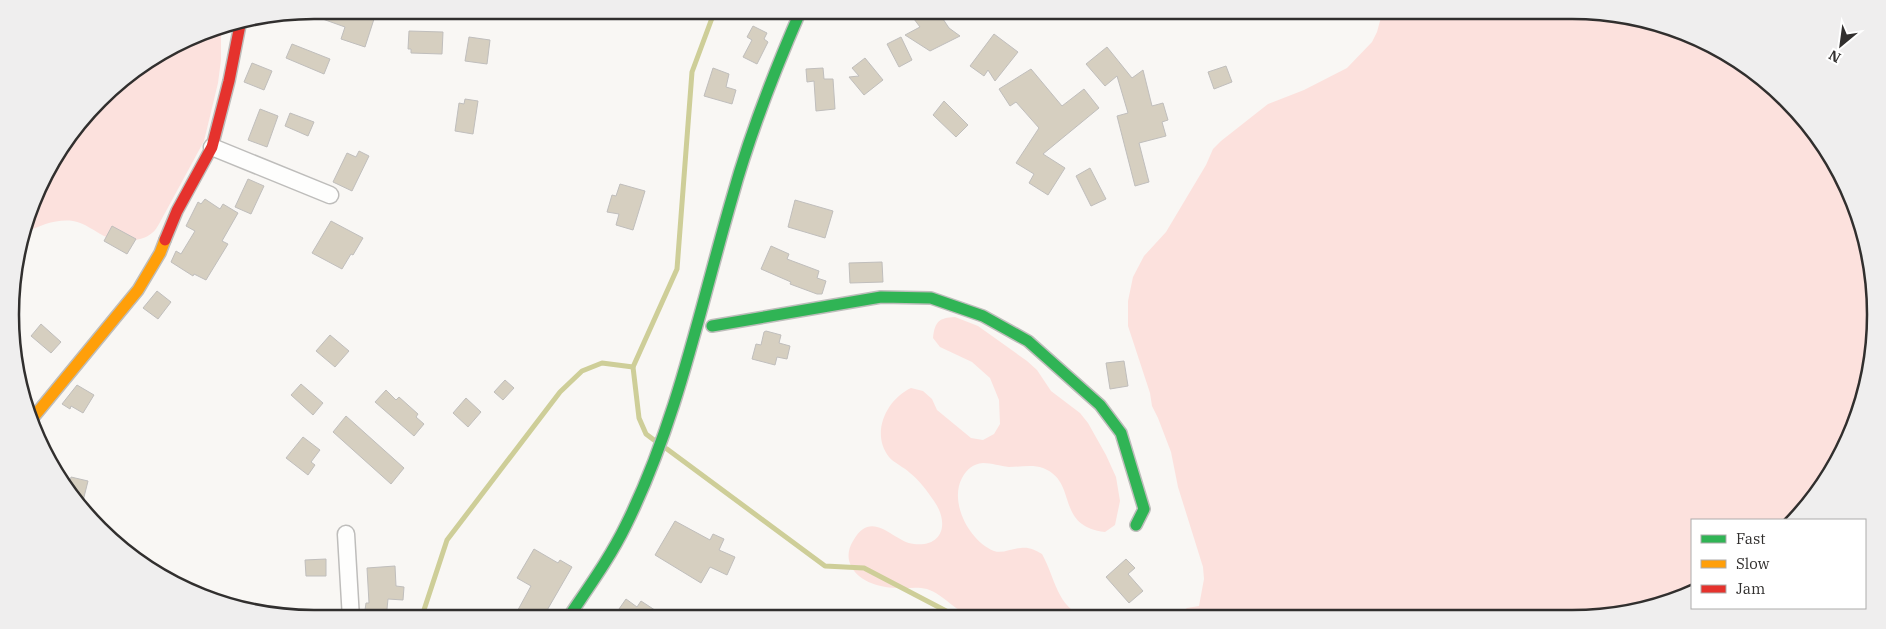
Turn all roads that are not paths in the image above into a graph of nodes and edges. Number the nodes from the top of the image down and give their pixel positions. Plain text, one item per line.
1 (797, 19) edge
2 (239, 29) edge
3 (212, 147) junction
4 (330, 195) dead end
5 (711, 326) dead end
6 (35, 414) edge
7 (1136, 525) dead end
8 (346, 534) dead end
9 (350, 610) edge
10 (573, 610) edge

1 - 10 street
2 - 3 street
3 - 4 street
3 - 6 street
5 - 7 street
8 - 9 street

